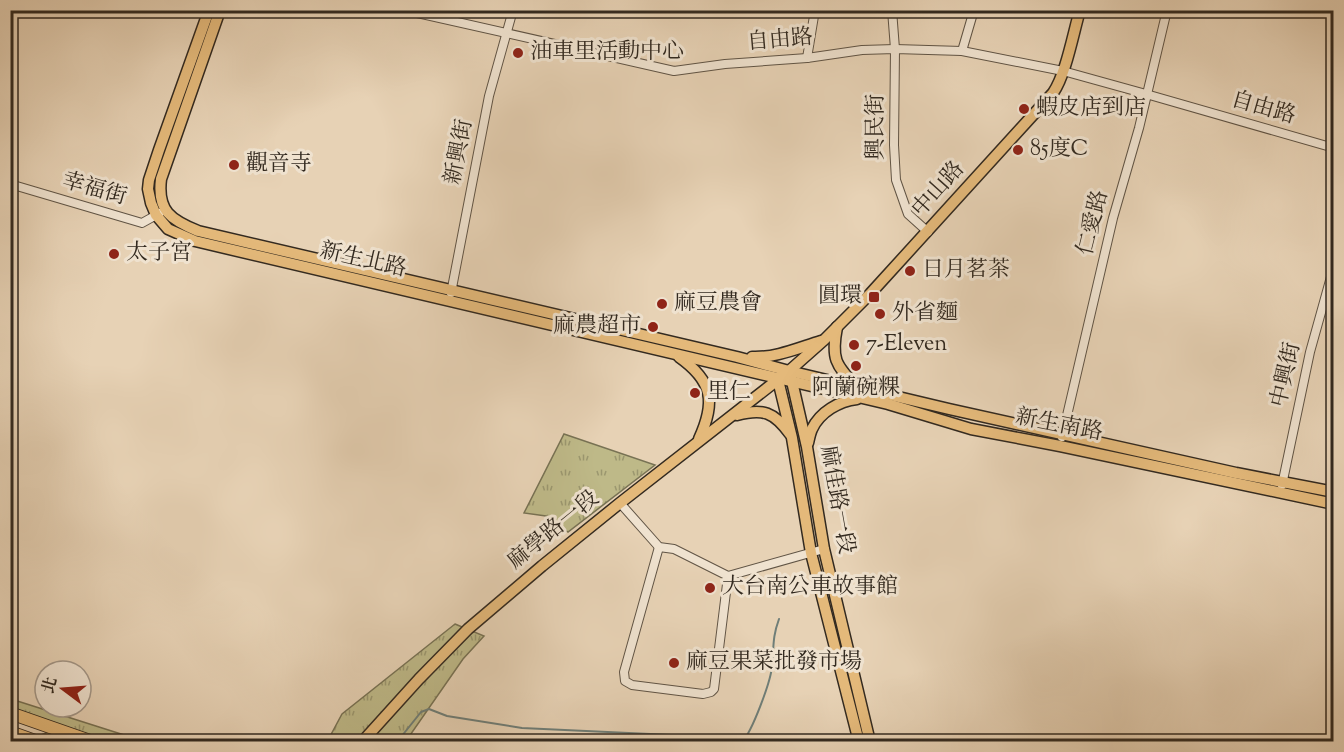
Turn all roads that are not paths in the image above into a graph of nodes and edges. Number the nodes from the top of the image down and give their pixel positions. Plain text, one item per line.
1 (208, 10) edge
2 (220, 10) edge
3 (404, 10) edge
4 (513, 10) edge
5 (815, 10) edge
6 (892, 10) edge
7 (974, 10) edge
8 (1080, 10) edge
9 (1167, 10) edge
10 (506, 34) junction
11 (894, 48) junction
12 (962, 51) junction
13 (807, 58) junction
14 (1063, 71) junction
15 (1146, 94) junction
16 (1334, 148) edge
17 (10, 184) edge
18 (160, 212) junction
19 (928, 232) junction
20 (1334, 266) edge
21 (451, 290) junction
22 (448, 302) junction
23 (837, 327) junction
24 (824, 340) junction
25 (674, 354) junction
26 (737, 357) junction
27 (789, 371) junction
28 (778, 380) junction
29 (792, 383) junction
30 (859, 393) junction
31 (731, 417) junction
32 (1063, 435) junction
33 (792, 438) junction
34 (698, 441) junction
35 (1060, 446) junction
36 (807, 447) junction
37 (1283, 481) junction
38 (1334, 492) edge
39 (1280, 493) junction
40 (620, 503) junction
41 (1334, 504) edge
42 (659, 547) junction
43 (824, 549) junction
44 (811, 553) junction
45 (728, 576) junction
46 (10, 713) edge
47 (10, 732) edge
48 (39, 741) edge
49 (93, 741) edge
50 (362, 741) edge
51 (859, 741) edge
52 (870, 741) edge

1 - 18 main road
2 - 18 main road
3 - 10 street, 自由路
4 - 10 street, 新興街
5 - 13 street
6 - 11 street, 興民街
7 - 12 street
8 - 14 main road, 中山路
9 - 15 street, 仁愛路
10 - 13 street, 自由路
10 - 21 street, 新興街
11 - 12 street, 自由路
11 - 13 street, 自由路
11 - 19 street, 興民街
12 - 14 street, 自由路
14 - 15 street, 自由路
14 - 19 main road, 中山路
15 - 16 street, 自由路
15 - 32 street, 仁愛路
17 - 18 street, 幸福街
18 - 21 main road, 新生北路
18 - 22 main road, 新生北路
19 - 23 main road, 中山路
20 - 37 street, 中興街
21 - 22 street, 新興街
21 - 26 main road, 新生北路
22 - 25 main road, 新生北路
23 - 24 main road, 中山路
23 - 30 main road
24 - 26 main road
24 - 27 main road, 中山路
25 - 28 main road, 新生北路
25 - 34 main road
26 - 27 main road, 新生北路
27 - 28 main road, 麻學路一段
27 - 29 main road, 麻佳路一段
27 - 30 main road, 新生南路
28 - 29 main road, 新生南路
28 - 31 main road, 麻學路一段
28 - 33 main road, 麻佳路一段
29 - 30 main road, 新生南路
29 - 36 main road, 麻佳路一段
30 - 32 main road, 新生南路
30 - 35 main road, 新生南路
30 - 36 main road
31 - 33 main road
31 - 34 main road, 麻學路一段
32 - 35 street, 仁愛路
32 - 37 main road, 新生南路
33 - 44 main road, 麻佳路一段
34 - 40 main road, 麻學路一段
35 - 39 main road, 新生南路
36 - 43 main road, 麻佳路一段
37 - 38 main road, 新生南路
37 - 39 street, 中興街
39 - 41 main road, 新生南路
40 - 42 street
40 - 50 main road, 麻學路一段
42 - 45 street
42 - 45 street
43 - 44 street
43 - 52 main road, 麻佳路一段
44 - 45 street
44 - 51 main road, 麻佳路一段
46 - 49 highway
47 - 48 highway

